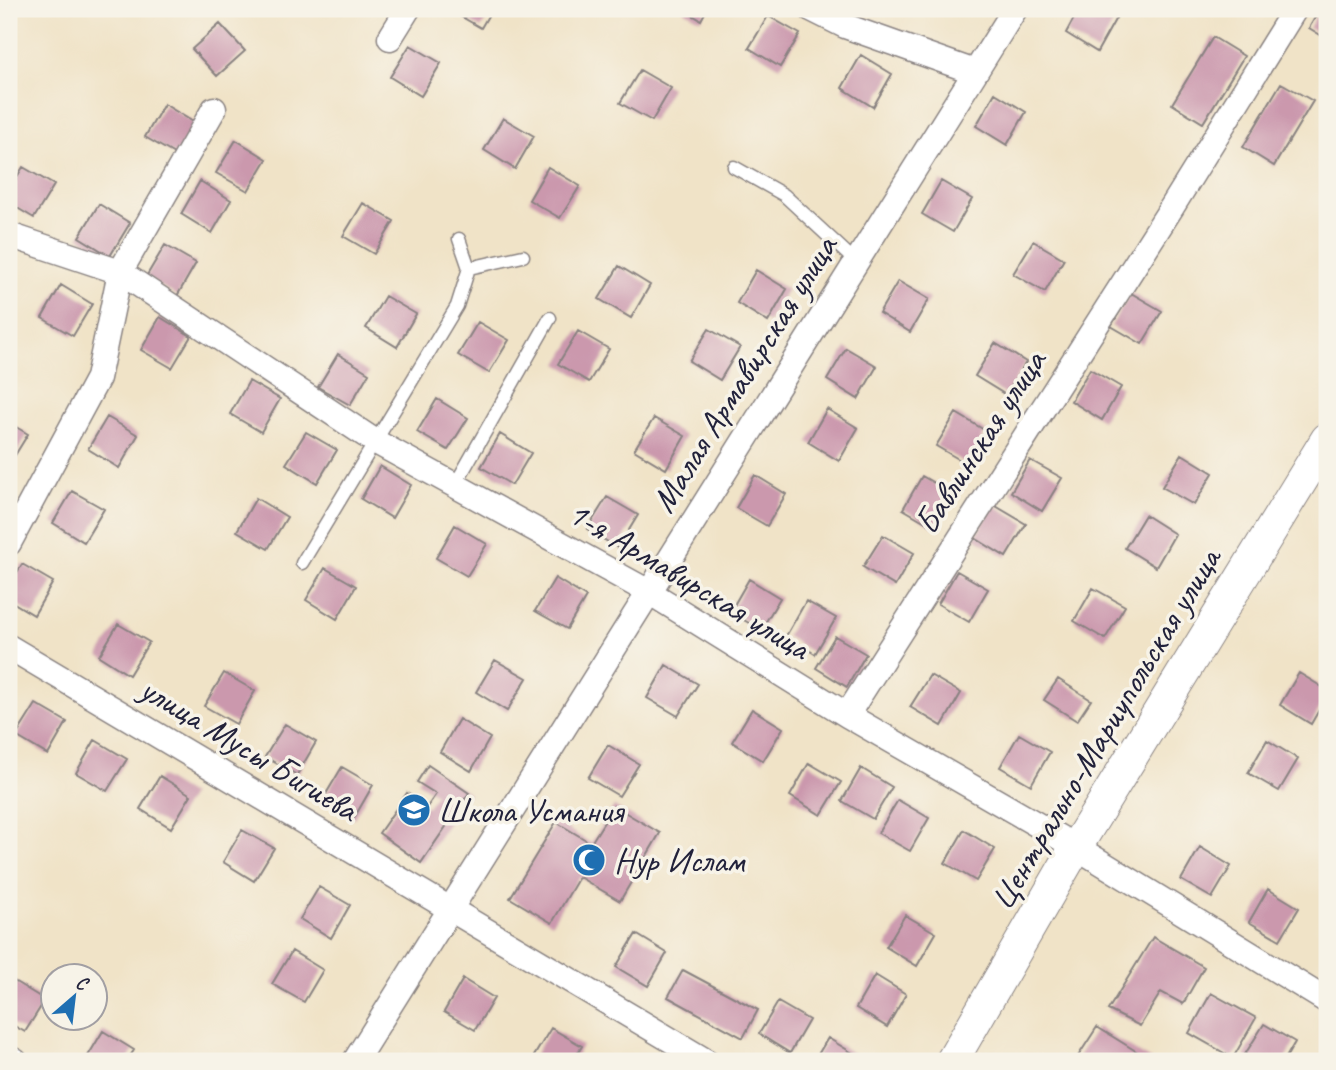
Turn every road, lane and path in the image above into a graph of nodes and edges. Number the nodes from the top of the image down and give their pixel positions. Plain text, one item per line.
1 (408, 9) edge
2 (811, 9) edge
3 (1015, 9) edge
4 (1295, 9) edge
5 (390, 38) dead end
6 (975, 72) junction
7 (214, 109) dead end
8 (734, 167) dead end
9 (9, 235) edge
10 (459, 239) dead end
11 (523, 256) dead end
12 (856, 262) junction
13 (469, 268) junction
14 (120, 272) junction
15 (551, 318) dead end
16 (376, 442) junction
17 (1325, 447) edge
18 (455, 485) junction
19 (9, 543) edge
20 (302, 563) dead end
21 (649, 592) junction
22 (9, 647) edge
23 (847, 715) junction
24 (1076, 848) junction
25 (450, 909) junction
26 (1327, 1000) edge
27 (9, 1058) edge
28 (15, 1061) edge
29 (355, 1061) edge
30 (706, 1061) edge
31 (952, 1061) edge

1 - 5 street
2 - 6 street
3 - 6 street, Малая Армавирская улица
4 - 23 street, Бавлинская улица
6 - 12 street, Малая Армавирская улица
7 - 14 street
8 - 12 lane
9 - 14 street, 1-я Армавирская улица
10 - 13 lane
11 - 13 lane
12 - 21 street, Малая Армавирская улица
13 - 16 lane
14 - 16 street, 1-я Армавирская улица
14 - 19 street
15 - 18 lane
16 - 18 street, 1-я Армавирская улица
16 - 20 lane
17 - 24 street, Центрально-Мариупольская улица
18 - 21 street, 1-я Армавирская улица
21 - 23 street, 1-я Армавирская улица
21 - 25 street, Малая Армавирская улица
22 - 25 street, улица Мусы Бигиева
23 - 24 street, 1-я Армавирская улица
24 - 26 street, 1-я Армавирская улица
24 - 31 street, Центрально-Мариупольская улица
25 - 29 street, Малая Армавирская улица
25 - 30 street, улица Мусы Бигиева
27 - 28 street

